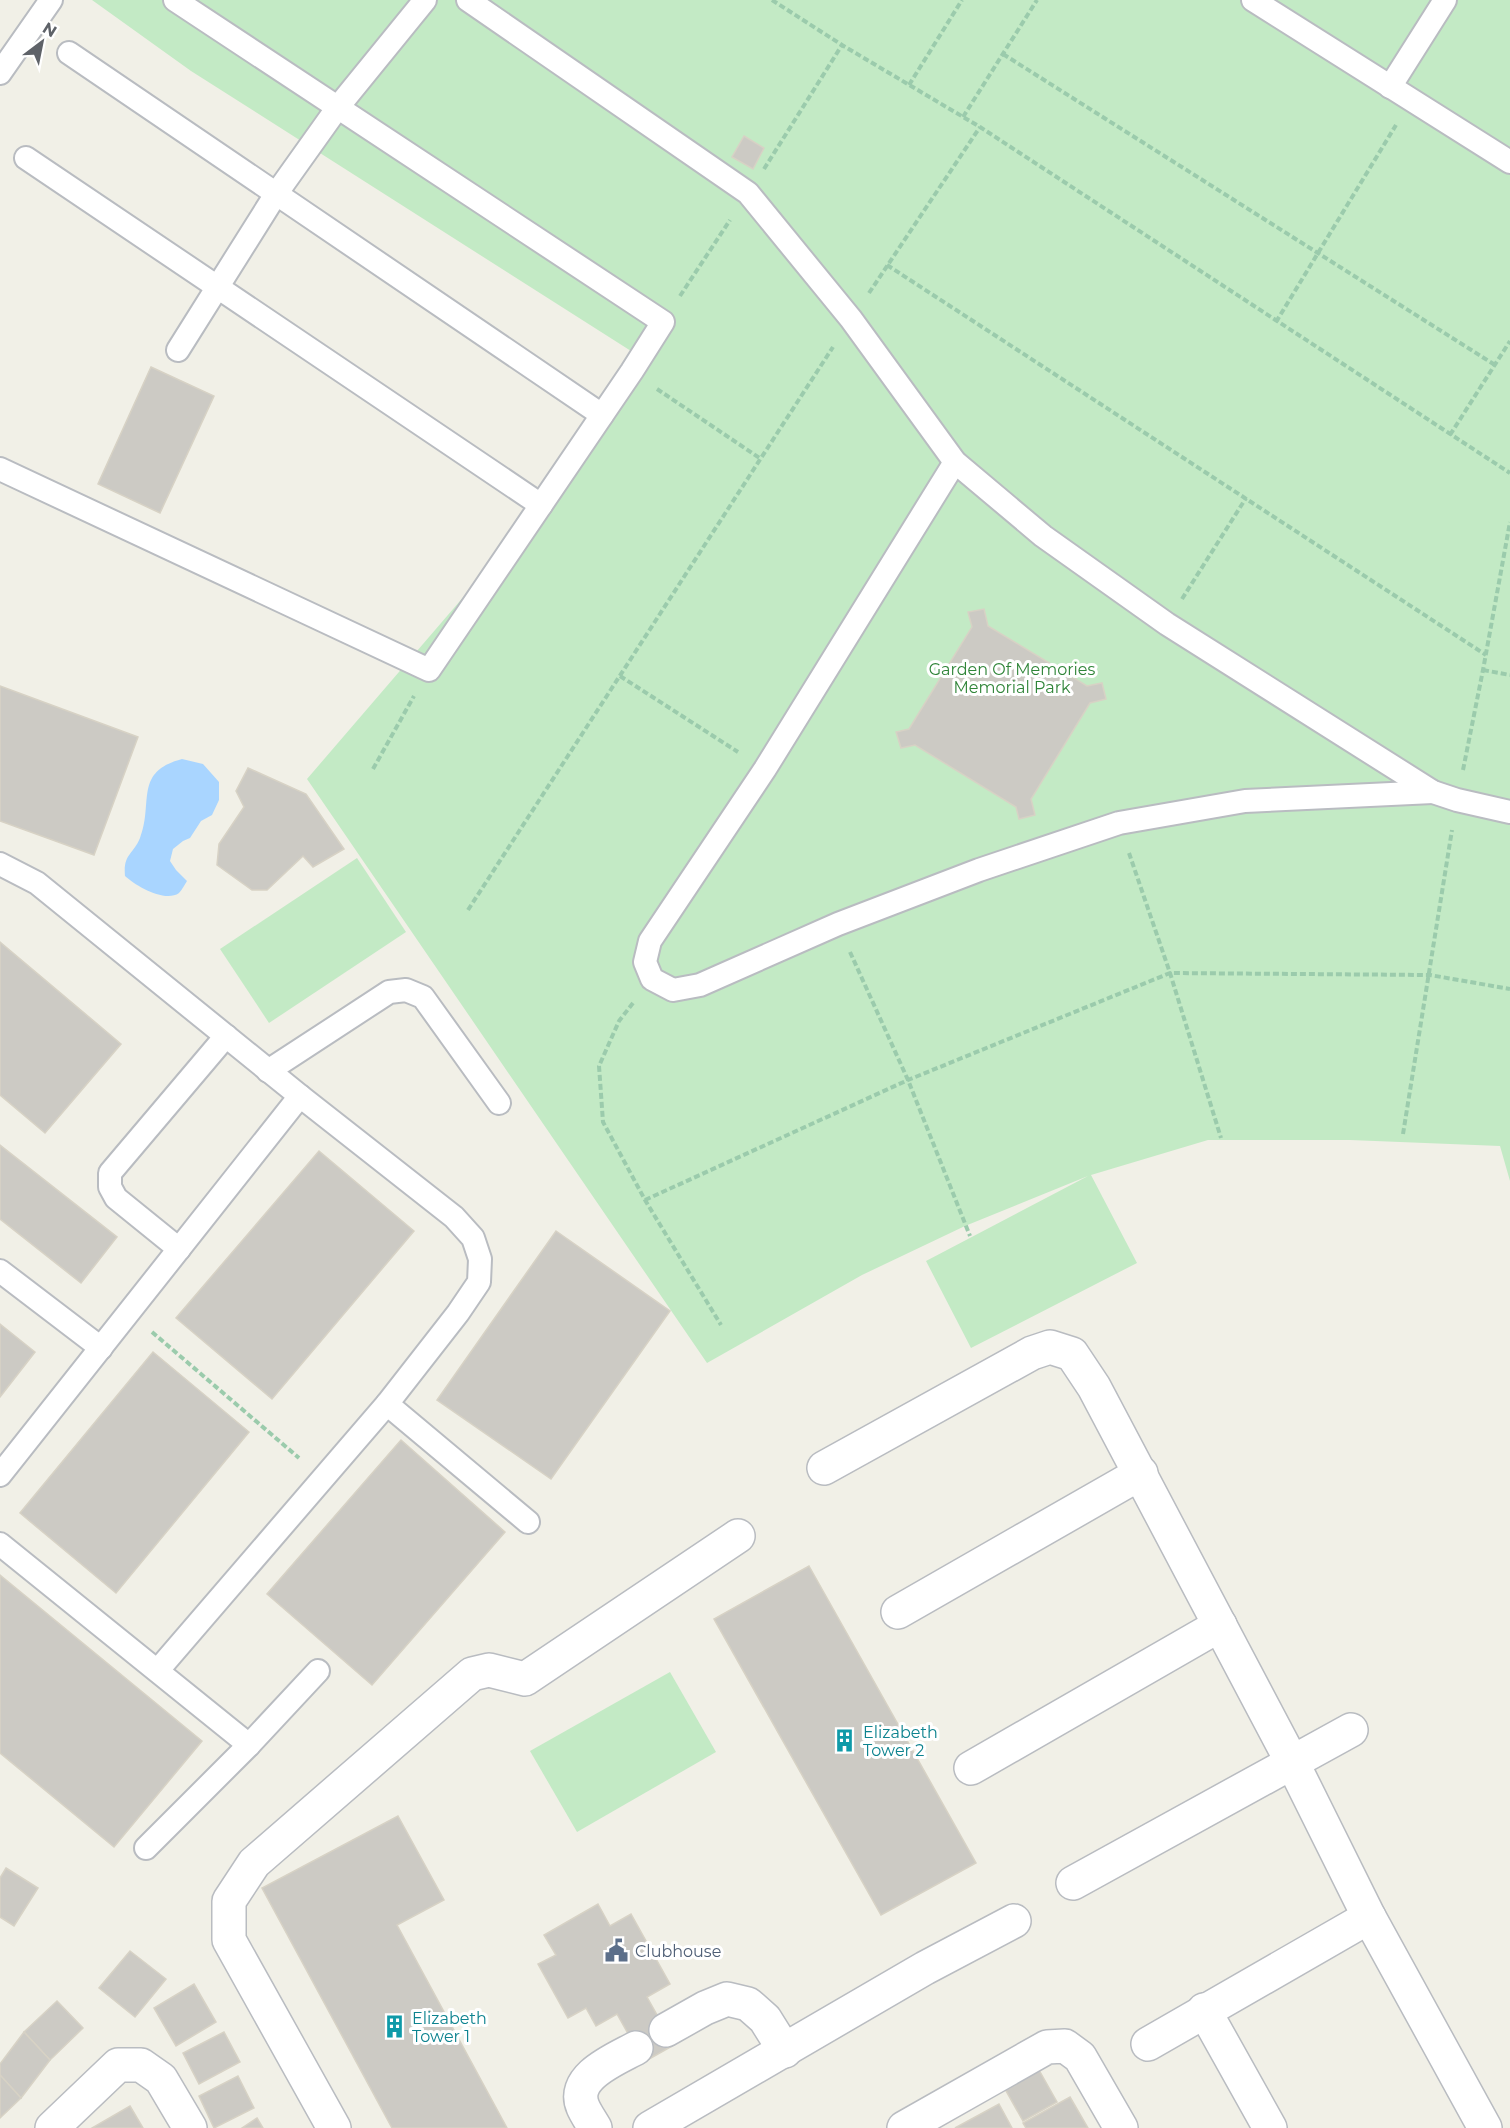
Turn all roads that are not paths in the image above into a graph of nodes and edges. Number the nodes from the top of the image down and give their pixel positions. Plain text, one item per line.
1 (51, 0) edge
2 (175, 0) edge
3 (425, 0) edge
4 (468, 0) edge
5 (1253, 0) edge
6 (1445, 0) edge
7 (69, 53) dead end
8 (0, 73) edge
9 (1390, 87) junction
10 (338, 107) junction
11 (26, 158) dead end
12 (1510, 162) edge
13 (276, 194) junction
14 (217, 287) junction
15 (178, 350) dead end
16 (602, 416) junction
17 (955, 462) junction
18 (0, 469) edge
19 (541, 506) junction
20 (1433, 792) junction
21 (1510, 812) edge
22 (0, 864) edge
23 (226, 1036) junction
24 (268, 1071) junction
25 (300, 1096) junction
26 (499, 1103) dead end
27 (179, 1249) junction
28 (0, 1271) edge
29 (101, 1348) junction
30 (387, 1404) junction
31 (824, 1468) dead end
32 (1141, 1473) junction
33 (0, 1475) edge
34 (528, 1522) dead end
35 (738, 1536) dead end
36 (0, 1544) edge
37 (898, 1612) dead end
38 (1220, 1625) junction
39 (158, 1670) junction
40 (318, 1671) dead end
41 (1351, 1730) dead end
42 (249, 1745) junction
43 (1292, 1762) junction
44 (971, 1768) dead end
45 (146, 1848) dead end
46 (1073, 1883) dead end
47 (1369, 1917) junction
48 (1014, 1921) dead end
49 (1204, 2010) junction
50 (666, 2030) dead end
51 (1148, 2044) dead end
52 (636, 2048) dead end
53 (785, 2051) junction
54 (690, 2118) edge
55 (914, 2126) edge
56 (52, 2128) edge
57 (190, 2128) edge
58 (334, 2128) edge
59 (595, 2128) edge
60 (650, 2128) edge
61 (1121, 2128) edge
62 (1270, 2128) edge
63 (1485, 2128) edge

1 - 8 lane
2 - 10 lane
3 - 10 lane
4 - 17 lane
5 - 9 lane
6 - 9 lane
7 - 13 lane
9 - 12 lane
10 - 13 lane
10 - 16 lane
11 - 14 lane
13 - 14 lane
13 - 16 lane
14 - 15 lane
14 - 19 lane
16 - 19 lane
17 - 20 lane
17 - 20 lane
18 - 19 lane
20 - 21 lane
22 - 23 lane
23 - 24 lane
23 - 27 lane
24 - 25 lane
24 - 26 lane
25 - 27 lane
25 - 30 lane
27 - 29 lane
28 - 29 lane
29 - 33 lane
30 - 34 lane
30 - 39 lane
31 - 32 street
32 - 37 street
32 - 38 street
35 - 58 street
36 - 39 lane
38 - 43 street
38 - 44 street
39 - 42 lane
40 - 42 lane
41 - 43 street
42 - 45 lane
43 - 46 street
43 - 47 street
47 - 49 street
47 - 63 street
48 - 53 street
49 - 51 street
49 - 62 street
50 - 53 street
52 - 59 street
53 - 54 street
54 - 60 street
55 - 61 street
56 - 57 street

